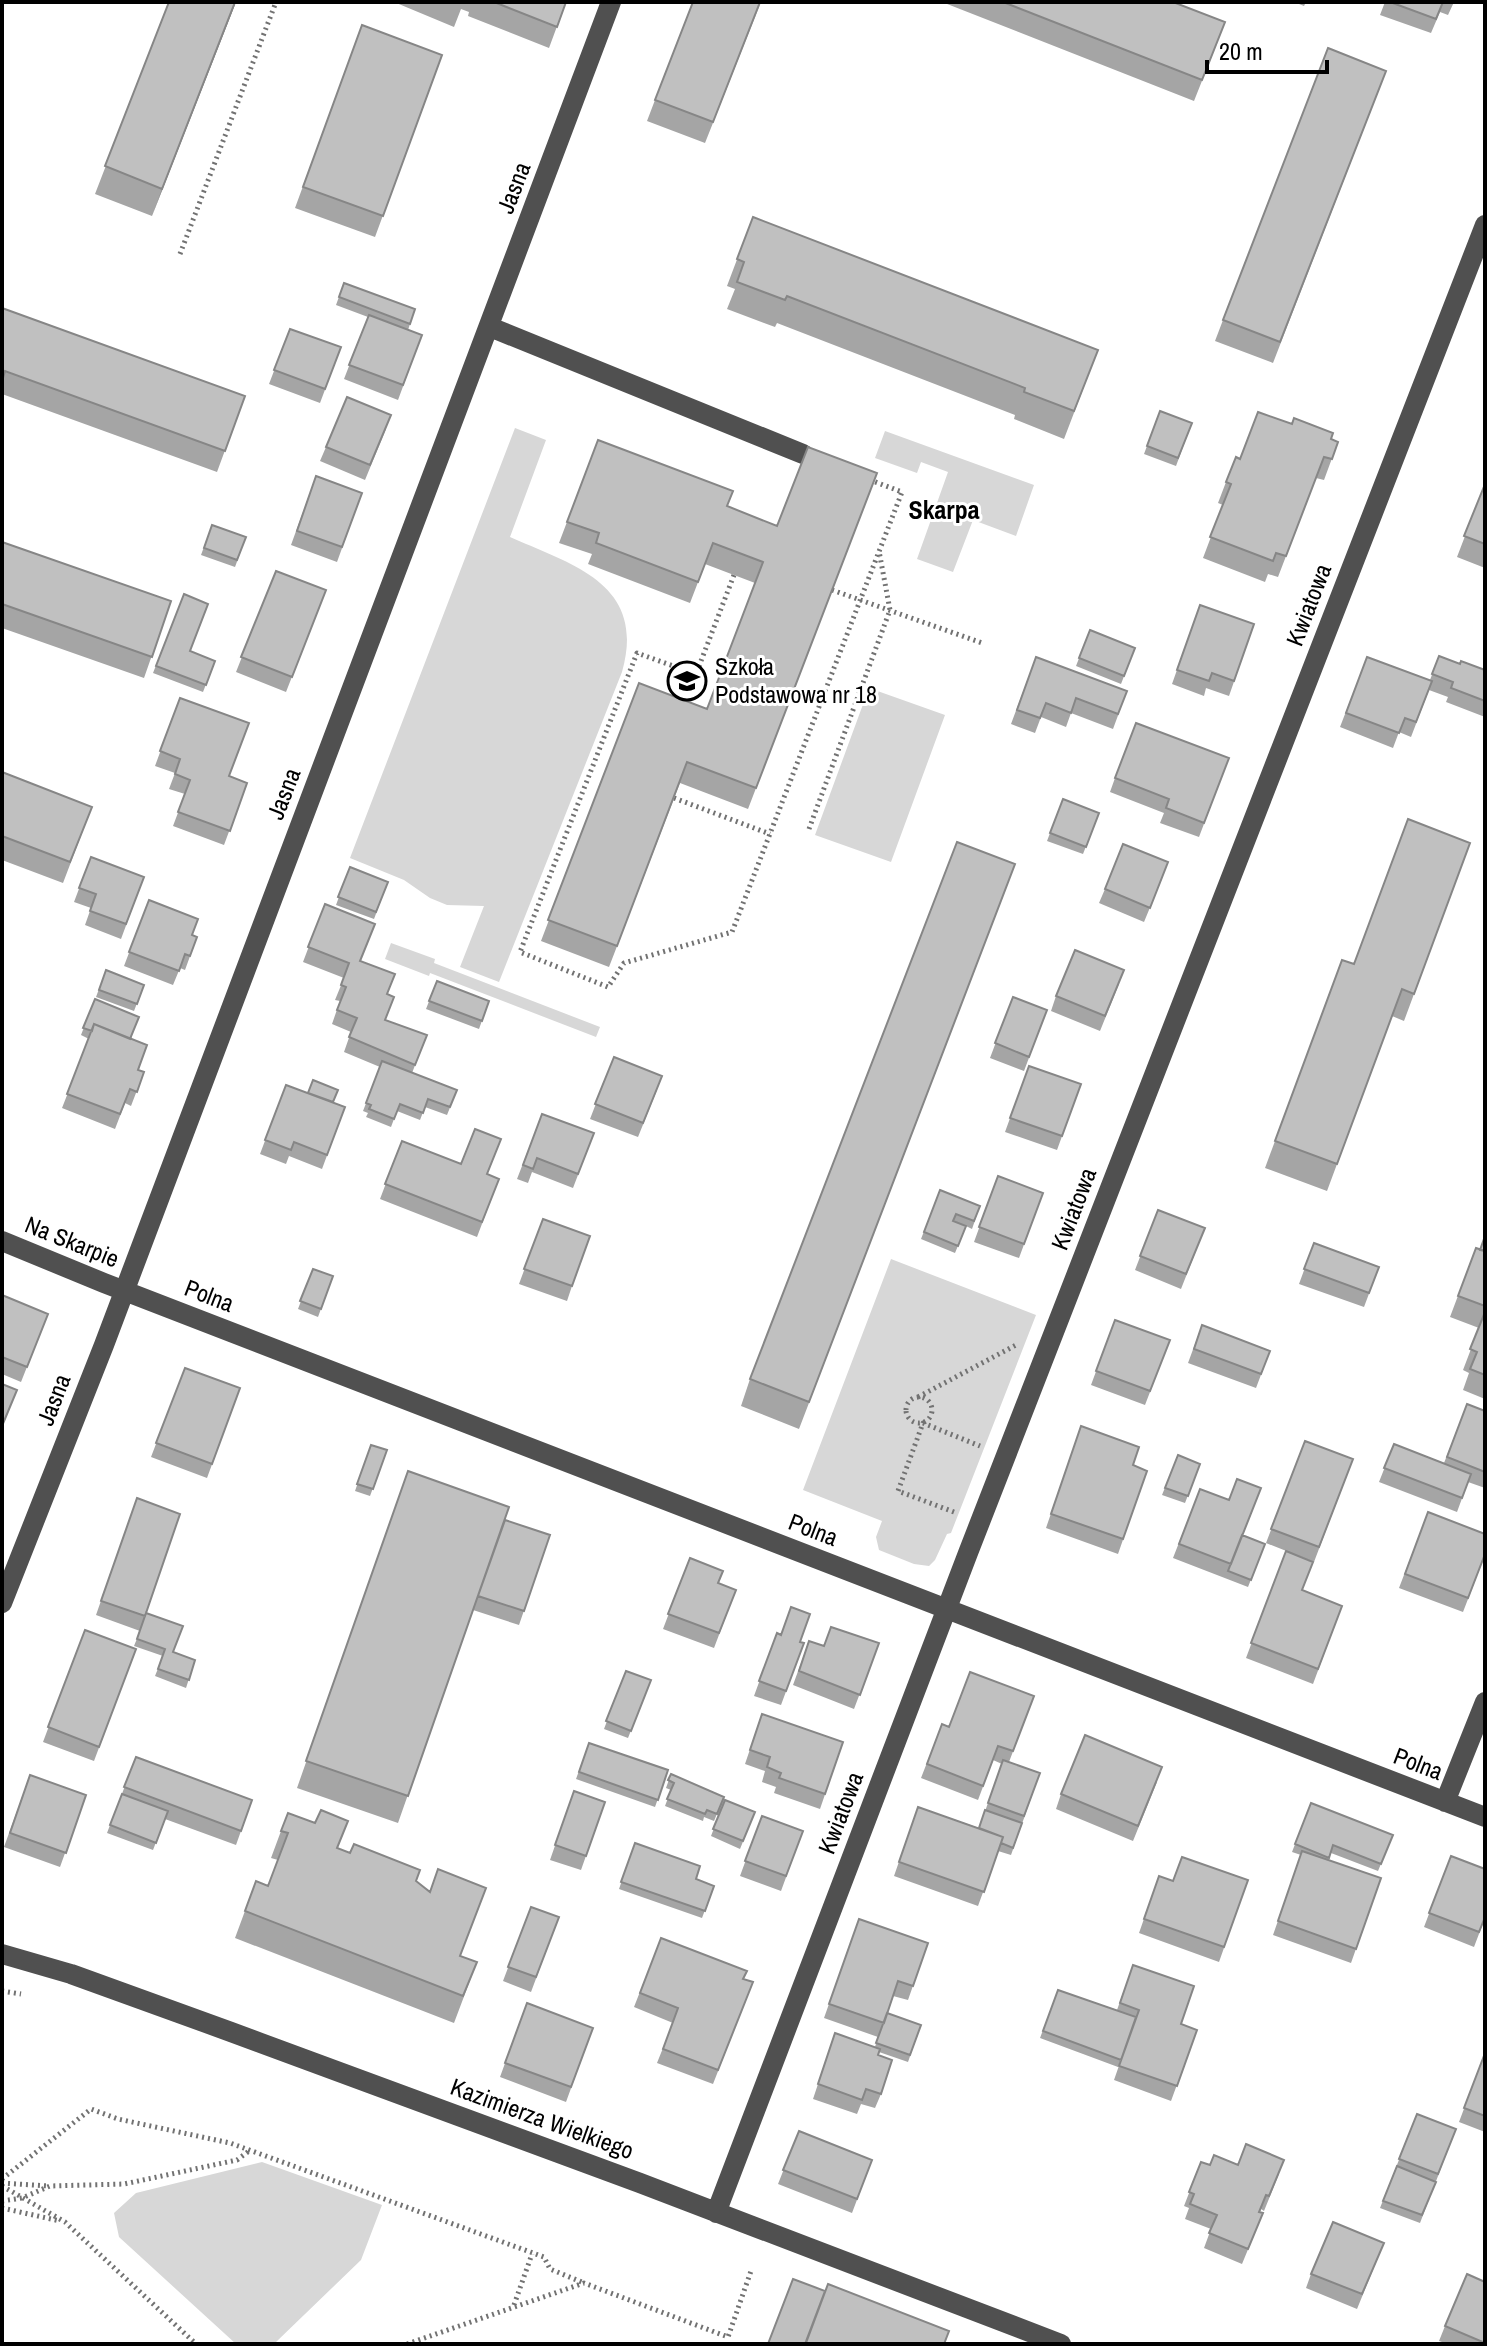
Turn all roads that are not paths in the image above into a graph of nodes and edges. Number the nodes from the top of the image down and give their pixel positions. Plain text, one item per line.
1 (611, 2) edge
2 (1485, 225) edge
3 (490, 327) junction
4 (803, 454) edge
5 (2, 1241) edge
6 (123, 1290) junction
7 (2, 1603) edge
8 (948, 1609) junction
9 (1485, 1702) edge
10 (1445, 1802) junction
11 (1485, 1817) edge
12 (2, 1954) edge
13 (716, 2213) junction
14 (1061, 2344) edge

1 - 3 street, Jasna
2 - 8 street, Kwiatowa
3 - 4 street
3 - 6 street, Jasna
5 - 6 street, Na Skarpie
6 - 7 street, Jasna
6 - 8 street, Polna
8 - 10 street, Polna
8 - 13 street, Kwiatowa
9 - 10 street
10 - 11 street, Polna
12 - 13 street, Kazimierza Wielkiego
13 - 14 street, Kazimierza Wielkiego

